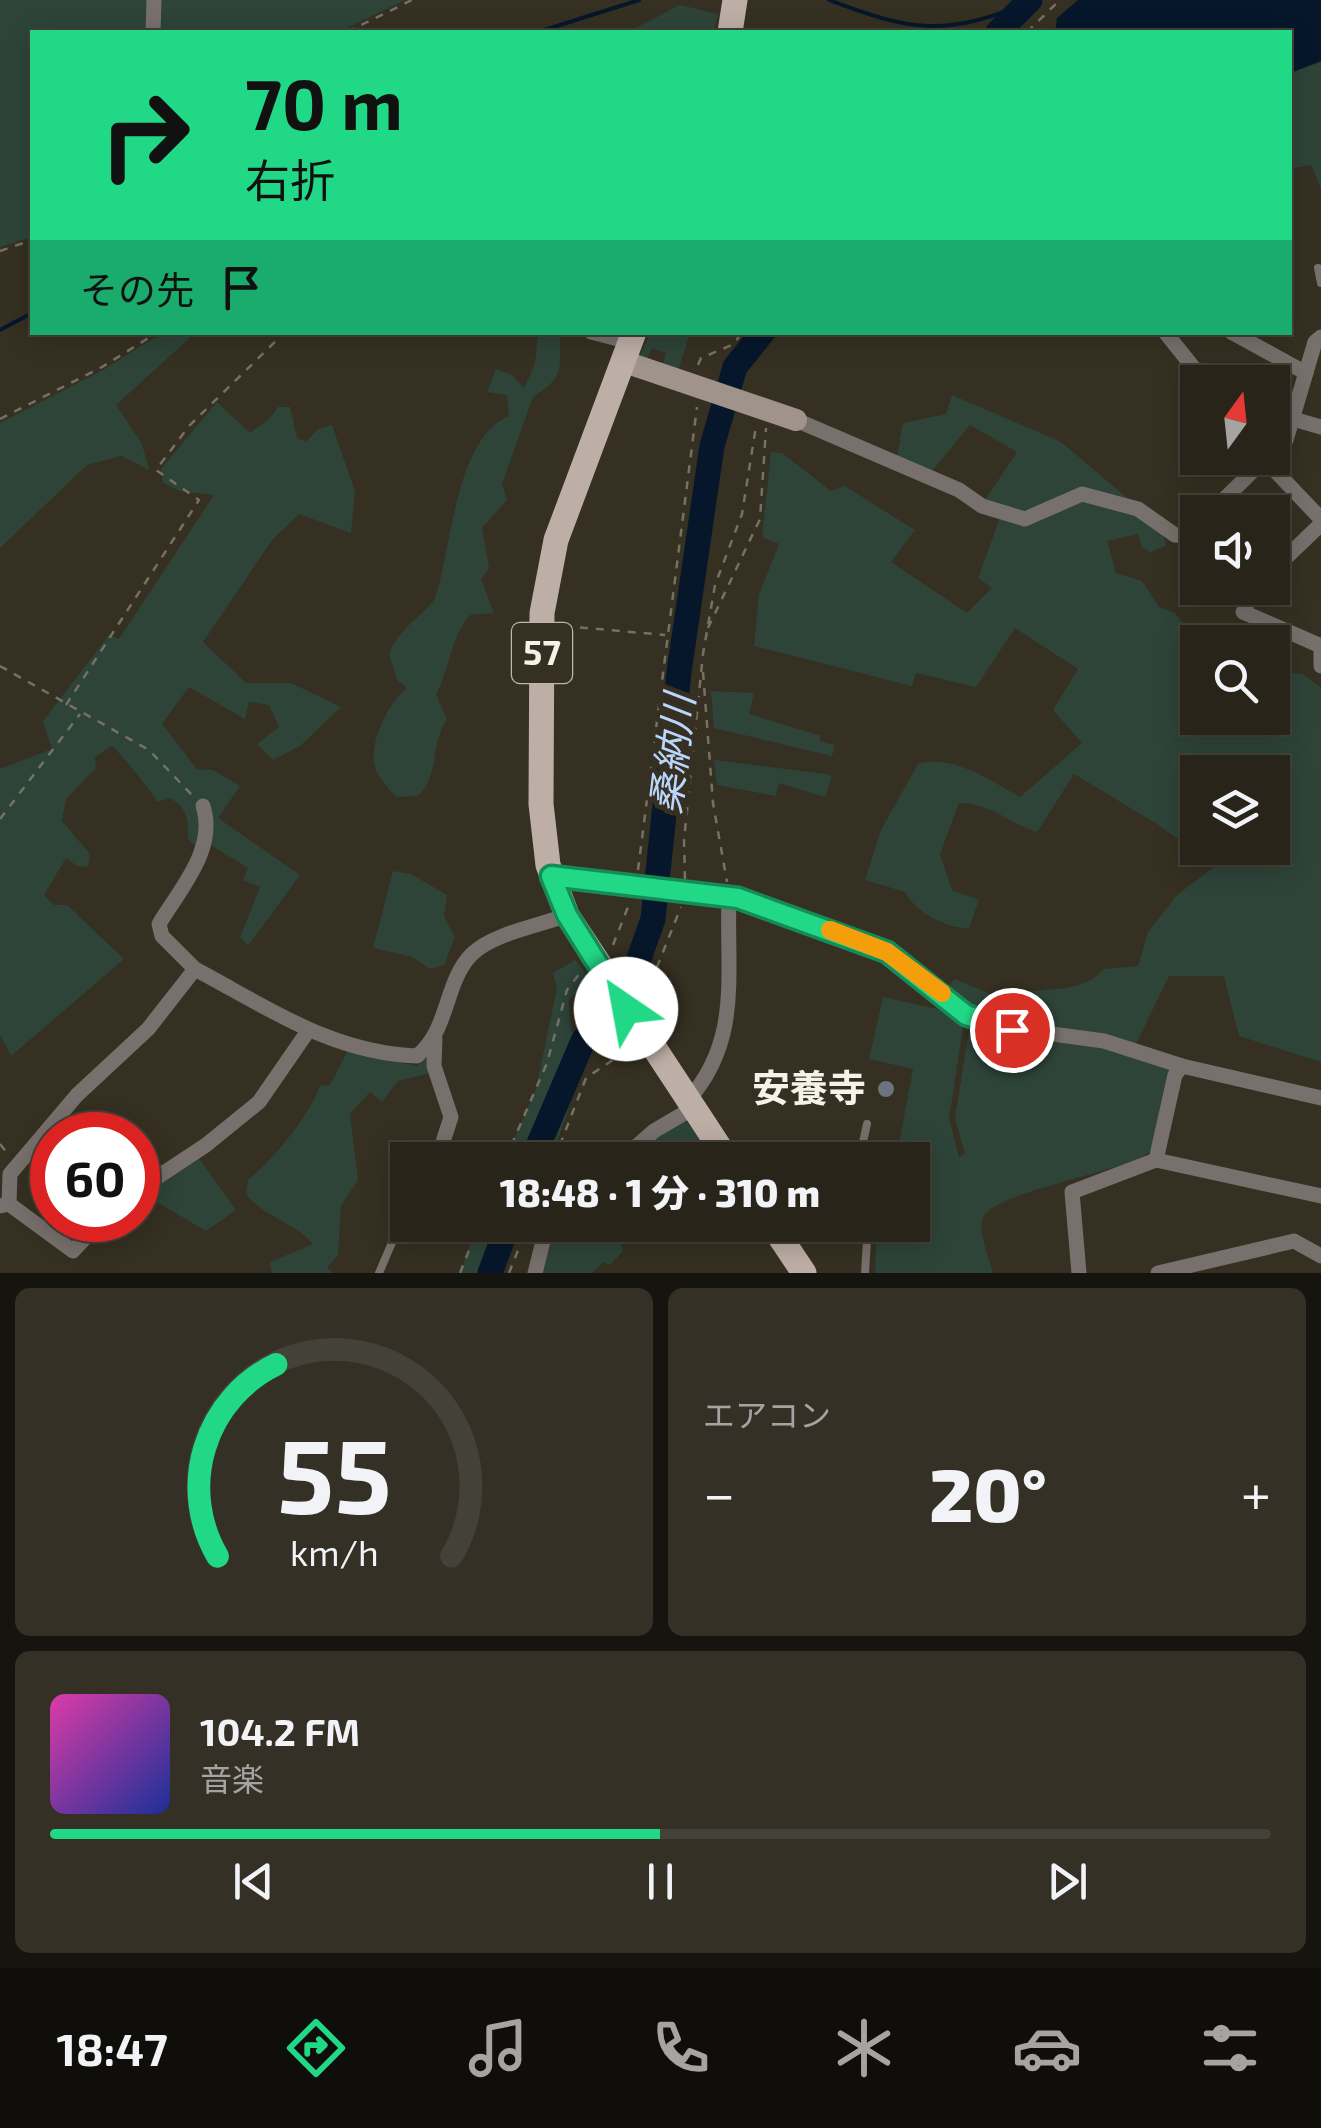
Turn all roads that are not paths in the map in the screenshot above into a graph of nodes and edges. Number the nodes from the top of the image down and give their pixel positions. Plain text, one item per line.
1 (154, 0) edge
2 (735, 0) edge
3 (153, 30) edge
4 (730, 30) edge
5 (1318, 268) dead end
6 (1321, 283) edge
7 (600, 335) edge
8 (1172, 335) edge
9 (1237, 335) edge
10 (1321, 337) edge
11 (628, 345) edge
12 (1192, 365) edge
13 (1306, 373) junction
14 (1293, 419) junction
15 (796, 420) joint
16 (1321, 426) edge
17 (1290, 428) edge
18 (1248, 475) edge
19 (1279, 475) edge
20 (1228, 495) edge
21 (1321, 521) edge
22 (1180, 536) edge
23 (1290, 553) edge
24 (1246, 605) edge
25 (1321, 648) edge
26 (1321, 666) edge
27 (203, 806) road end
28 (551, 876) junction
29 (728, 897) junction
30 (567, 915) junction
31 (195, 968) junction
32 (308, 1032) junction
33 (435, 1038) junction
34 (1182, 1066) junction
35 (1321, 1098) edge
36 (691, 1104) junction
37 (867, 1124) dead end
38 (442, 1142) edge
39 (642, 1142) edge
40 (716, 1142) edge
41 (863, 1142) edge
42 (1156, 1160) junction
43 (5, 1171) edge
44 (160, 1175) edge
45 (1321, 1196) edge
46 (5, 1205) edge
47 (30, 1222) edge
48 (60, 1242) edge
49 (81, 1242) edge
50 (392, 1242) edge
51 (543, 1242) edge
52 (783, 1242) edge
53 (867, 1242) edge
54 (1321, 1256) edge
55 (379, 1273) edge
56 (535, 1273) edge
57 (804, 1273) edge
58 (866, 1273) edge
59 (1079, 1273) edge
60 (1158, 1273) edge

1 - 3 street
2 - 4 main road
5 - 6 lane
7 - 11 street
8 - 12 street
9 - 13 street
10 - 13 street
11 - 15 street
11 - 28 main road, 57
13 - 14 street
14 - 16 street
14 - 17 street
15 - 22 street
18 - 20 street
19 - 21 street
21 - 23 street
24 - 25 street
25 - 26 street
27 - 31 street
28 - 29 street
28 - 30 main road, 57
29 - 34 street
29 - 36 street
30 - 33 street
30 - 36 main road, 57
31 - 32 street
31 - 43 street
32 - 33 street
32 - 44 street
33 - 38 street
34 - 35 street
34 - 42 street
36 - 39 street
36 - 40 main road, 57
37 - 41 lane
42 - 45 street
42 - 59 street
43 - 46 street
46 - 47 street
48 - 49 street
50 - 55 lane
51 - 56 street
52 - 57 main road
53 - 58 lane
54 - 60 street

